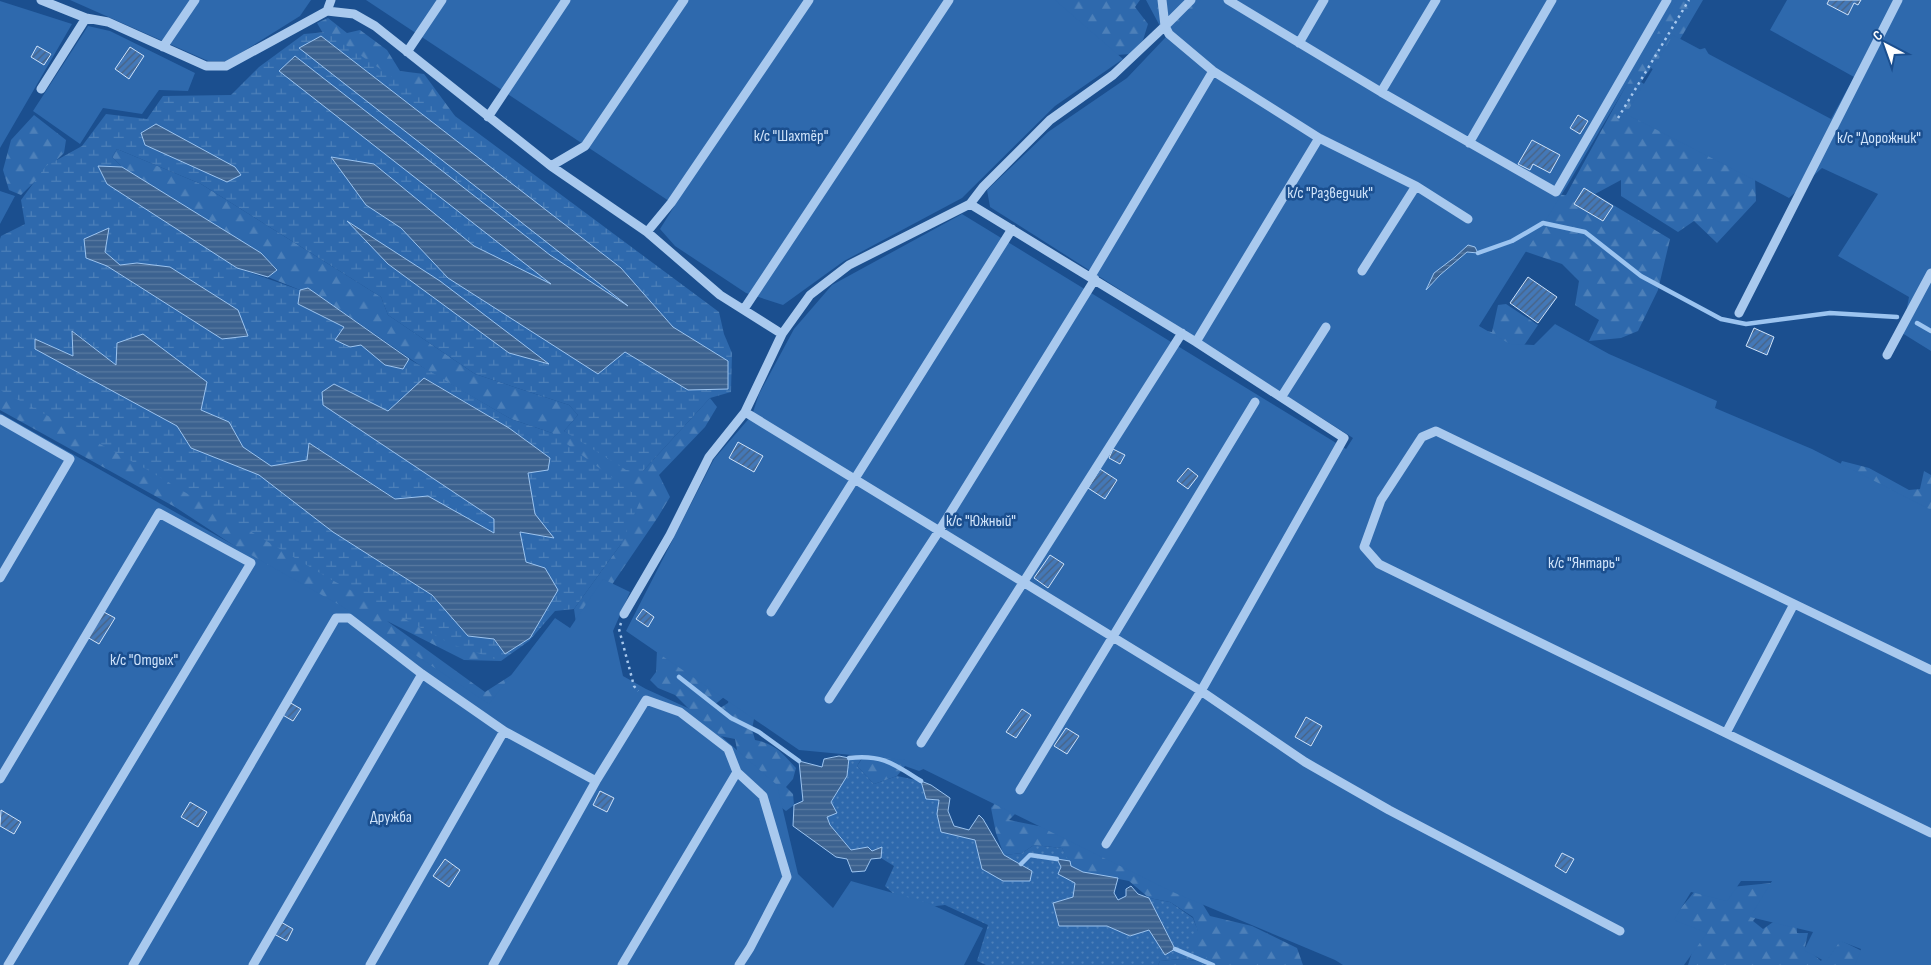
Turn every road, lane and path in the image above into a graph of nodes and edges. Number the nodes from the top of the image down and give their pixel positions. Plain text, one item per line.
1 (41, 0) edge
2 (195, 0) edge
3 (331, 0) edge
4 (442, 0) edge
5 (566, 0) edge
6 (684, 0) edge
7 (809, 0) edge
8 (949, 0) edge
9 (1162, 0) edge
10 (1191, 0) edge
11 (1228, 0) edge
12 (1324, 0) edge
13 (1436, 0) edge
14 (1552, 0) edge
15 (1667, 0) edge
16 (1689, 0) edge
17 (1898, 0) edge
18 (327, 11) junction
19 (86, 18) junction
20 (1165, 26) junction
21 (1299, 43) junction
22 (163, 47) junction
23 (407, 52) junction
24 (1213, 71) junction
25 (41, 89) dead end
26 (1381, 92) junction
27 (488, 117) junction
28 (1618, 118) dead end
29 (1319, 138) junction
30 (1470, 143) junction
31 (551, 166) junction
32 (1416, 186) junction
33 (970, 204) junction
34 (1468, 218) dead end
35 (1012, 229) junction
36 (647, 232) junction
37 (1362, 271) dead end
38 (1931, 272) edge
39 (1093, 278) junction
40 (744, 309) junction
41 (1738, 313) dead end
42 (1326, 327) dead end
43 (1182, 333) junction
44 (782, 334) junction
45 (1196, 342) junction
46 (1887, 356) dead end
47 (1282, 396) junction
48 (1255, 402) dead end
49 (745, 412) junction
50 (0, 419) edge
51 (854, 479) junction
52 (939, 531) junction
53 (0, 578) edge
54 (1022, 582) junction
55 (1794, 604) junction
56 (771, 612) dead end
57 (624, 614) joint
58 (1113, 637) junction
59 (1931, 670) edge
60 (422, 674) junction
61 (1201, 691) junction
62 (829, 699) dead end
63 (646, 700) junction
64 (504, 731) junction
65 (1726, 733) junction
66 (922, 743) dead end
67 (737, 772) junction
68 (0, 779) edge
69 (596, 781) junction
70 (1020, 790) dead end
71 (1931, 833) edge
72 (1106, 844) dead end
73 (1620, 932) dead end
74 (8, 965) edge
75 (133, 965) edge
76 (253, 965) edge
77 (370, 965) edge
78 (493, 965) edge
79 (622, 965) edge
80 (739, 965) edge

1 - 19 street
2 - 22 street
3 - 18 street
4 - 23 street
5 - 27 street
6 - 31 street
7 - 36 street
8 - 40 street
9 - 20 street
10 - 20 street
11 - 21 street
12 - 21 street
13 - 26 street
14 - 30 street
15 - 30 street
16 - 28 path
17 - 41 street
18 - 22 street
18 - 23 street
19 - 22 street
19 - 25 street
20 - 24 street
20 - 33 street
21 - 26 street
23 - 27 street
24 - 29 street
24 - 39 street
26 - 30 street
27 - 31 street
29 - 32 street
29 - 45 street
31 - 36 street
32 - 34 street
32 - 37 street
33 - 35 street
33 - 44 street
35 - 39 street
35 - 51 street
36 - 40 street
38 - 46 street
39 - 43 street
39 - 52 street
40 - 44 street
42 - 47 street
43 - 45 street
43 - 54 street
44 - 49 street
45 - 47 street
47 - 61 street
48 - 58 street
49 - 51 street
49 - 57 street
50 - 53 street
51 - 52 street
51 - 56 street
52 - 54 street
52 - 62 street
54 - 58 street
54 - 66 street
55 - 59 street
55 - 65 street
55 - 65 street
57 - 63 path
58 - 61 street
58 - 70 street
60 - 64 street
60 - 75 street
60 - 76 street
61 - 72 street
61 - 73 street
63 - 67 street
63 - 69 street
64 - 69 street
64 - 77 street
65 - 71 street
67 - 79 street
67 - 80 street
68 - 74 street
69 - 78 street

